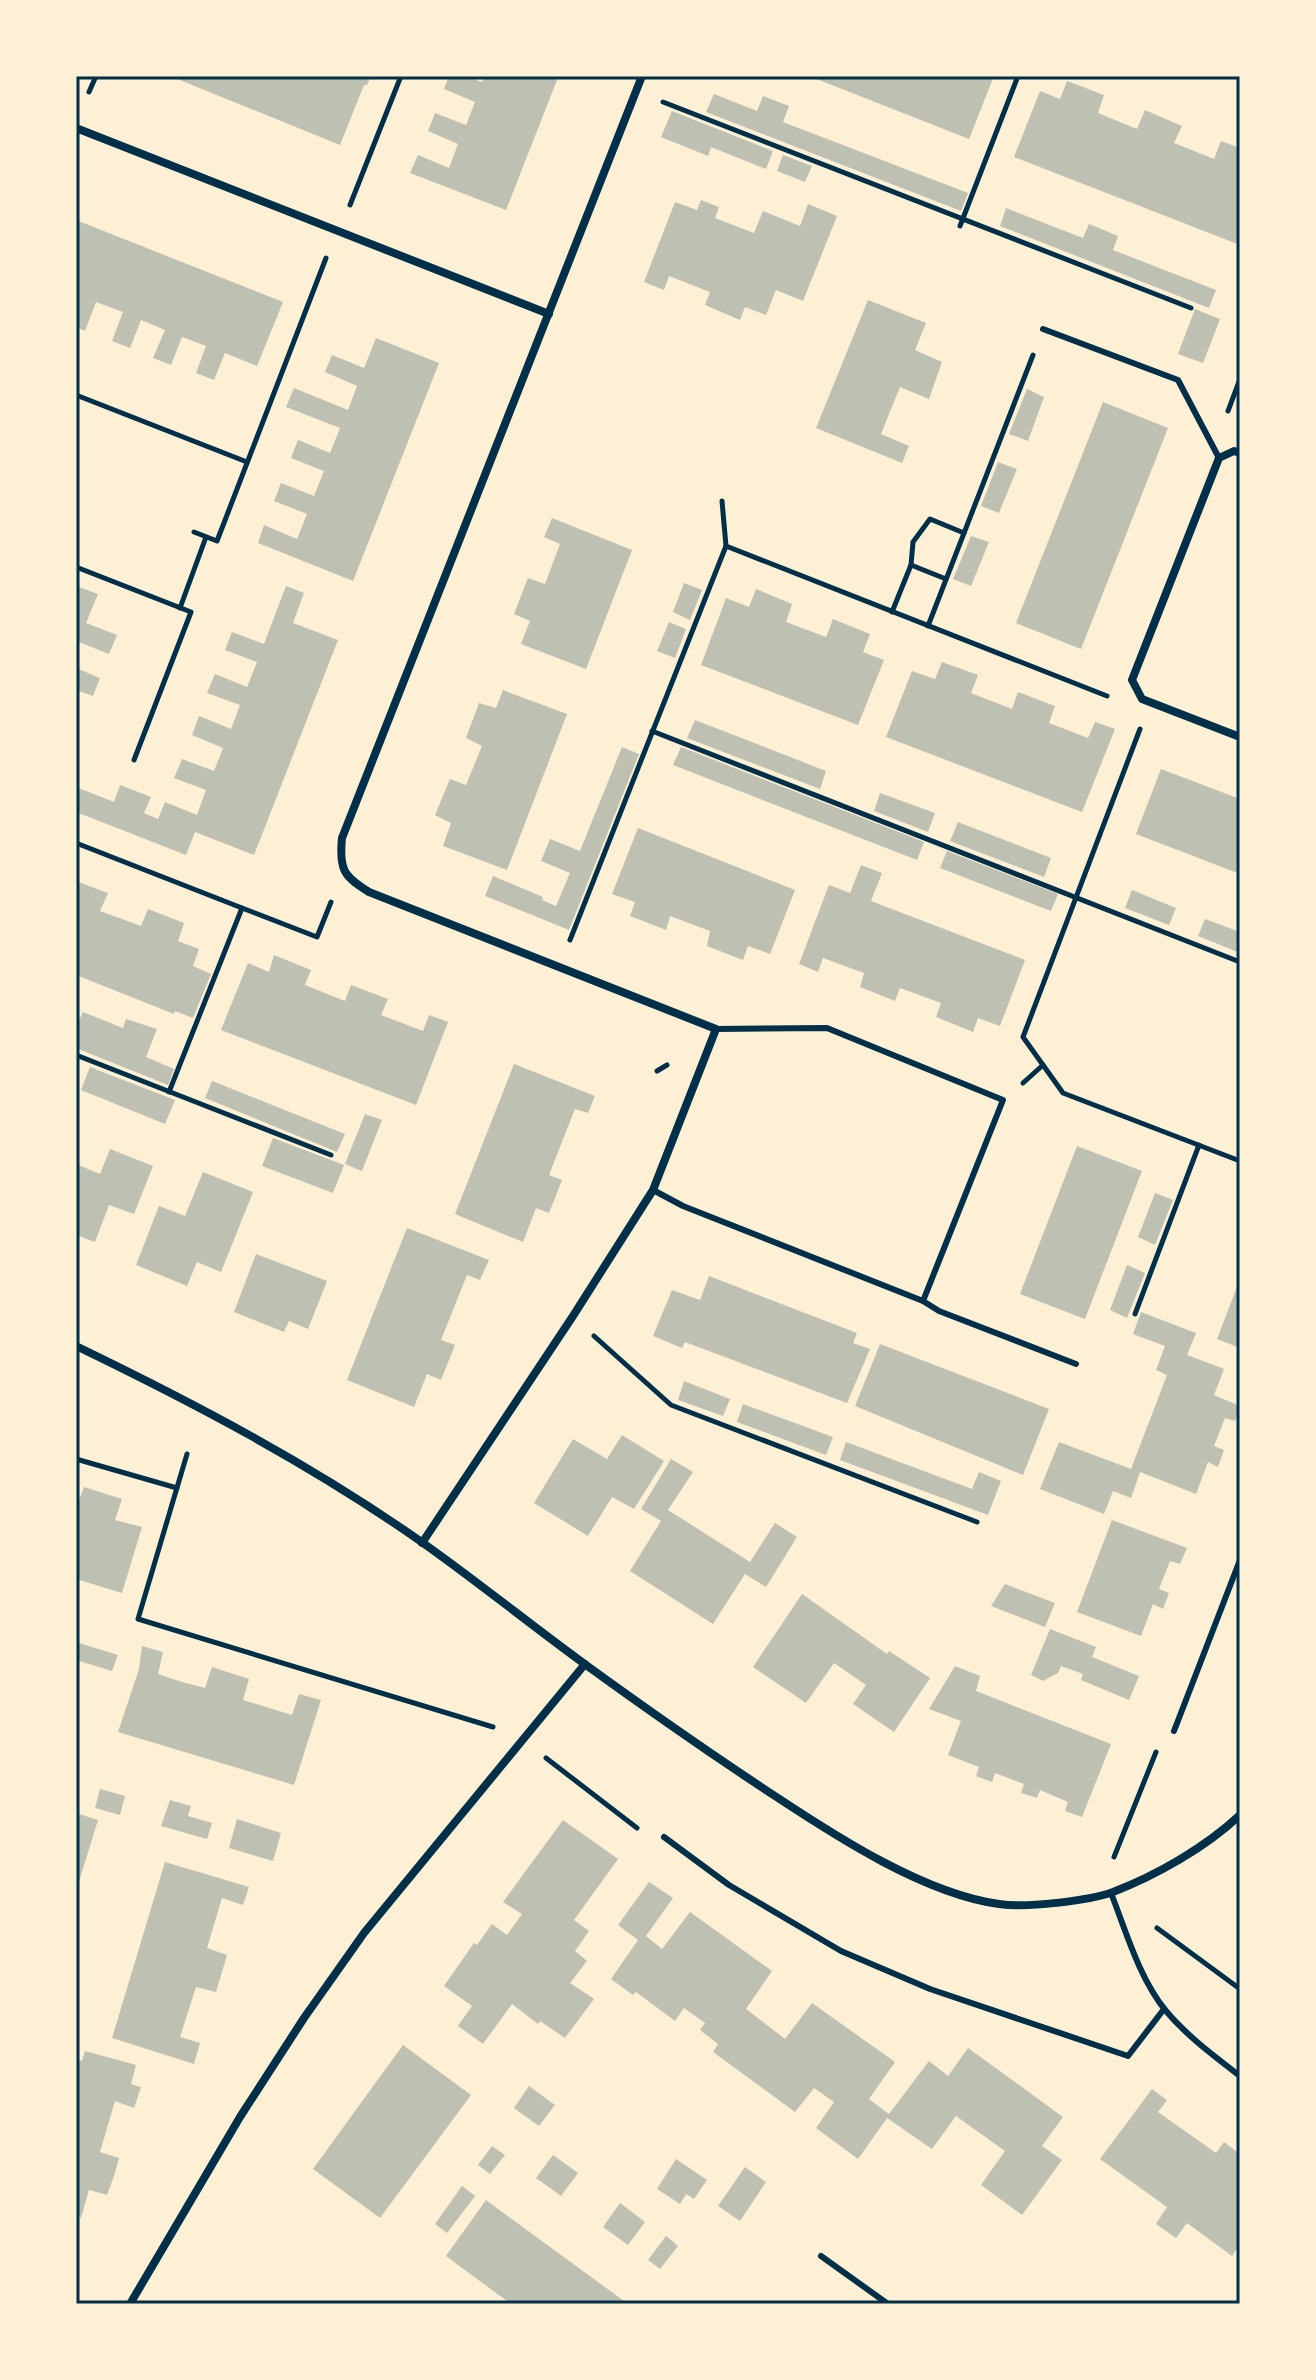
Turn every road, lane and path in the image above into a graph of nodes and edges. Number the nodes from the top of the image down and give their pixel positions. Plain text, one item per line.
1 (96, 76) edge
2 (401, 76) edge
3 (642, 76) edge
4 (1018, 76) edge
5 (636, 91) junction
6 (89, 92) dead end
7 (76, 128) edge
8 (962, 222) junction
9 (341, 230) junction
10 (1191, 308) dead end
11 (549, 314) junction
12 (1043, 329) joint
13 (76, 395) edge
14 (1240, 453) edge
15 (1219, 458) junction
16 (247, 462) junction
17 (722, 501) dead end
18 (194, 532) dead end
19 (964, 533) junction
20 (206, 537) junction
21 (726, 546) junction
22 (911, 565) junction
23 (76, 567) edge
24 (946, 579) junction
25 (180, 608) junction
26 (892, 612) junction
27 (928, 626) junction
28 (1137, 690) junction
29 (1151, 702) junction
30 (652, 731) junction
31 (1240, 737) edge
32 (134, 760) dead end
33 (76, 843) edge
34 (344, 871) junction
35 (1076, 896) junction
36 (242, 908) junction
37 (1240, 962) edge
38 (559, 967) junction
39 (716, 1029) junction
40 (76, 1055) edge
41 (169, 1092) junction
42 (1199, 1145) junction
43 (331, 1155) dead end
44 (1240, 1161) edge
45 (653, 1190) junction
46 (923, 1301) junction
47 (1135, 1314) dead end
48 (573, 1316) junction
49 (76, 1346) edge
50 (1076, 1364) dead end
51 (187, 1454) dead end
52 (76, 1459) edge
53 (177, 1488) junction
54 (977, 1522) dead end
55 (422, 1543) junction
56 (1240, 1560) edge
57 (585, 1664) junction
58 (1174, 1731) dead end
59 (521, 1739) junction
60 (1240, 1815) edge
61 (664, 1837) joint
62 (1111, 1893) junction
63 (1164, 2009) junction
64 (1240, 2076) edge
65 (821, 2256) dead end
66 (130, 2304) edge
67 (888, 2304) edge

1 - 6 path
2 - 9 path
3 - 5 street
4 - 8 path
5 - 8 path
5 - 11 street
7 - 9 street
8 - 10 path
9 - 11 street
9 - 16 path
11 - 34 street
12 - 15 lane
12 - 19 path
13 - 16 path
14 - 15 street
15 - 28 street
16 - 20 path
17 - 21 path
18 - 20 path
19 - 22 path
19 - 24 path
20 - 25 path
21 - 26 path
21 - 30 path
22 - 24 path
22 - 26 path
23 - 25 path
24 - 27 path
25 - 32 path
26 - 27 path
27 - 28 path
28 - 29 street
29 - 31 street
29 - 35 path
30 - 35 path
30 - 38 path
33 - 36 path
34 - 36 path
34 - 38 street
35 - 37 path
35 - 42 path
36 - 41 path
38 - 39 street
39 - 45 street
39 - 46 lane
40 - 41 path
41 - 43 path
42 - 44 path
42 - 47 path
45 - 46 lane
45 - 48 street
46 - 50 lane
48 - 54 path
48 - 55 street
49 - 55 street
51 - 53 path
52 - 53 path
53 - 59 path
55 - 57 street
56 - 58 lane
57 - 59 street
57 - 62 street
59 - 61 path
59 - 66 street
60 - 62 street
61 - 63 lane
62 - 63 lane
63 - 64 lane
65 - 67 lane

